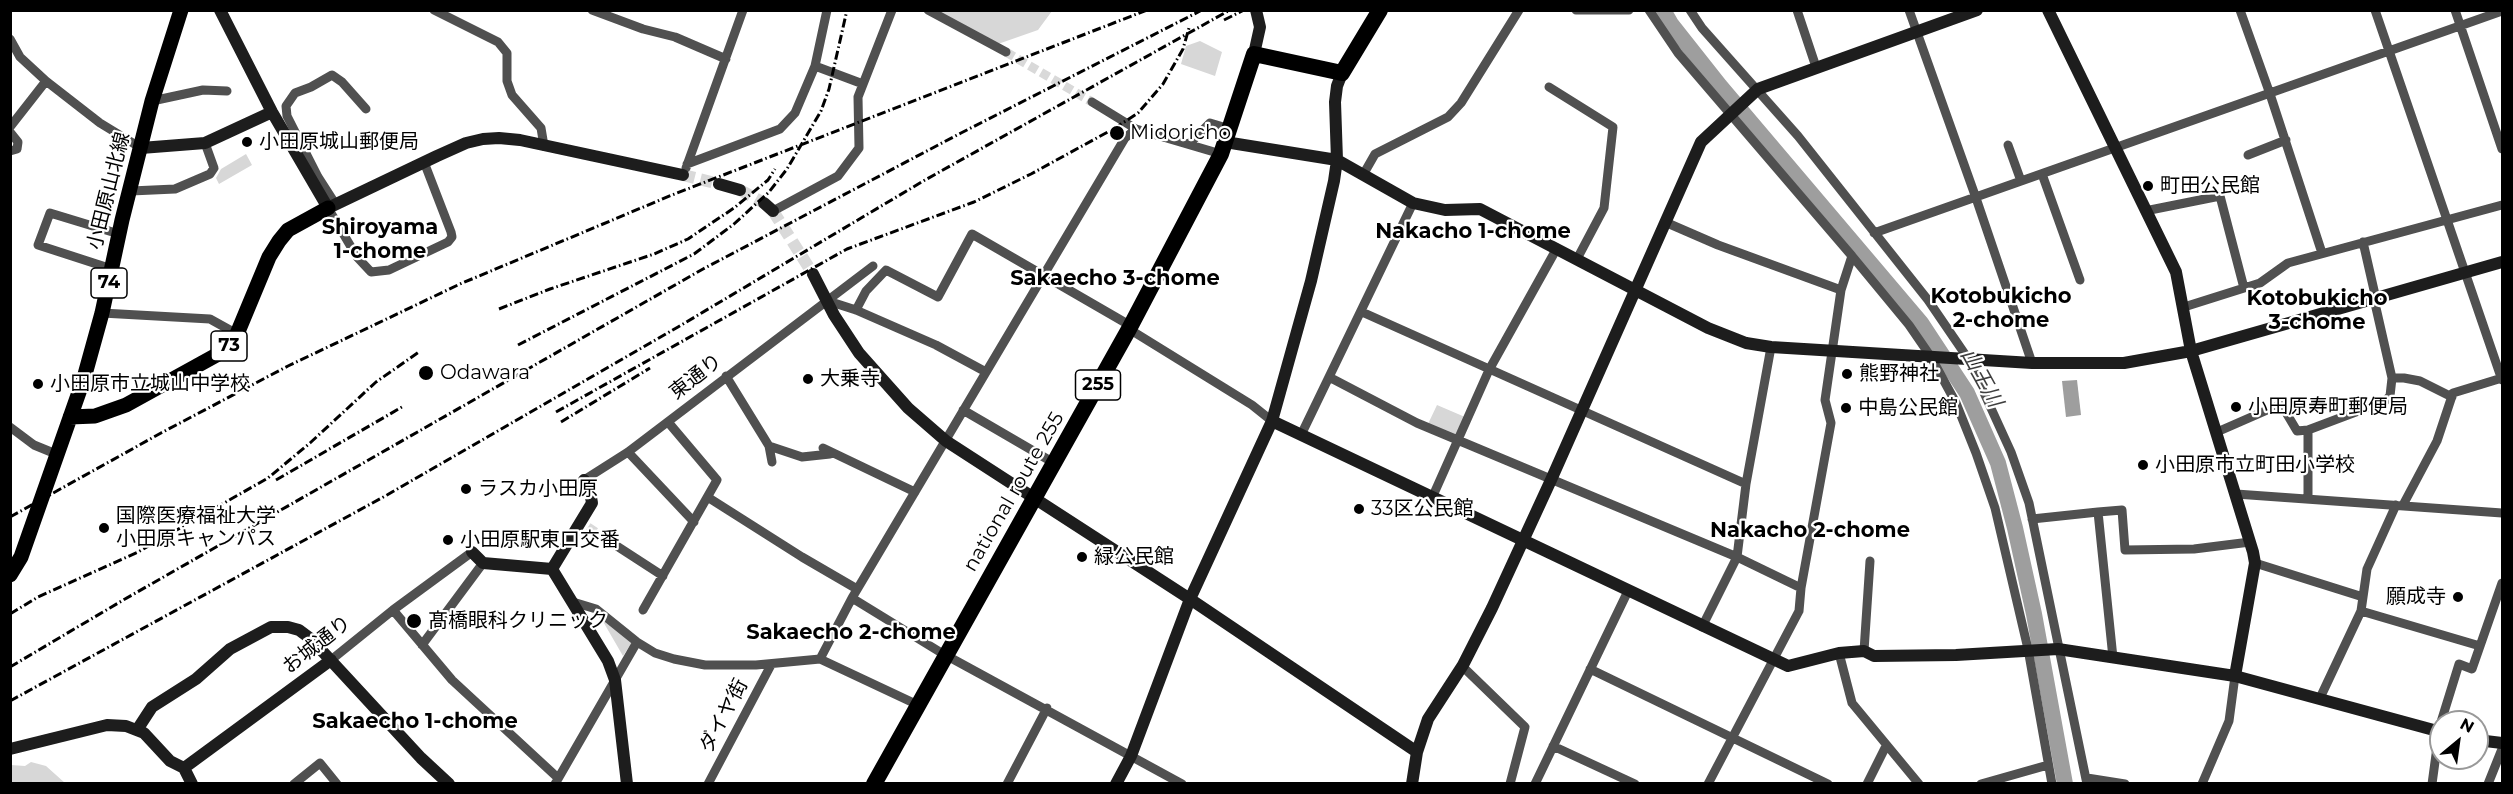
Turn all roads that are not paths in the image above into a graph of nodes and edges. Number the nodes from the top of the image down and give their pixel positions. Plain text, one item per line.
1 (182, 10) edge
2 (220, 10) edge
3 (592, 10) edge
4 (743, 10) edge
5 (827, 10) edge
6 (892, 10) edge
7 (928, 10) edge
8 (1256, 10) edge
9 (1380, 10) edge
10 (1519, 10) edge
11 (1576, 10) edge
12 (1629, 10) edge
13 (1649, 10) edge
14 (1690, 10) edge
15 (1797, 10) edge
16 (1909, 10) edge
17 (1977, 10) edge
18 (2048, 10) edge
19 (2240, 10) edge
20 (2375, 10) edge
21 (2455, 10) edge
22 (437, 11) edge
23 (2502, 11) edge
24 (2460, 26) junction
25 (1916, 31) junction
26 (10, 39) edge
27 (2390, 51) junction
28 (1006, 52) tunnel mouth
29 (1254, 54) junction
30 (20, 57) junction
31 (726, 59) junction
32 (10, 63) edge
33 (815, 66) junction
34 (1816, 67) junction
35 (1342, 73) junction
36 (46, 81) junction
37 (863, 84) junction
38 (1549, 87) dead end
39 (1758, 89) junction
40 (227, 91) dead end
41 (2270, 94) junction
42 (152, 101) junction
43 (1092, 102) tunnel mouth
44 (366, 109) dead end
45 (272, 112) junction
46 (1731, 112) junction
47 (10, 127) edge
48 (1136, 129) junction
49 (10, 132) edge
50 (2286, 140) junction
51 (1225, 142) junction
52 (205, 143) junction
53 (1189, 144) junction
54 (2008, 145) dead end
55 (544, 146) junction
56 (141, 148) junction
57 (2502, 148) edge
58 (2116, 149) junction
59 (10, 151) edge
60 (2248, 155) dead end
61 (1337, 160) junction
62 (424, 162) junction
63 (685, 170) junction
64 (2042, 174) junction
65 (1363, 175) junction
66 (2021, 181) junction
67 (718, 184) tunnel mouth
68 (740, 190) tunnel mouth
69 (131, 191) junction
70 (1977, 198) junction
71 (1413, 203) junction
72 (2502, 205) edge
73 (332, 207) junction
74 (769, 207) dead end
75 (2145, 211) junction
76 (2448, 220) junction
77 (1665, 222) junction
78 (1874, 233) junction
79 (119, 234) junction
80 (2363, 242) junction
81 (1557, 248) junction
82 (2322, 253) junction
83 (1852, 256) junction
84 (1577, 259) junction
85 (2502, 262) edge
86 (873, 266) dead end
87 (112, 268) junction
88 (1043, 273) junction
89 (2466, 273) junction
90 (813, 274) tunnel mouth
91 (2080, 280) dead end
92 (2244, 288) junction
93 (1636, 289) junction
94 (1841, 290) junction
95 (2375, 299) junction
96 (828, 301) junction
97 (2184, 307) junction
98 (856, 310) junction
99 (1362, 312) junction
100 (102, 313) junction
101 (1130, 328) junction
102 (237, 334) junction
103 (1771, 347) junction
104 (1834, 350) junction
105 (2191, 351) junction
106 (1931, 357) junction
107 (1968, 360) junction
108 (2032, 363) junction
109 (1489, 370) junction
110 (986, 372) junction
111 (726, 376) junction
112 (1329, 377) junction
113 (2392, 378) junction
114 (2502, 379) edge
115 (2452, 397) junction
116 (963, 410) junction
117 (1582, 411) junction
118 (70, 417) junction
119 (668, 422) junction
120 (1272, 422) junction
121 (10, 427) edge
122 (2307, 430) junction
123 (2217, 432) junction
124 (1300, 435) junction
125 (1458, 439) junction
126 (946, 441) junction
127 (769, 446) junction
128 (823, 448) dead end
129 (628, 452) junction
130 (56, 454) junction
131 (835, 454) junction
132 (772, 462) dead end
133 (1054, 463) junction
134 (584, 480) joint
135 (1551, 480) junction
136 (1746, 484) junction
137 (915, 492) junction
138 (2236, 494) junction
139 (709, 498) junction
140 (1034, 498) junction
141 (1432, 498) junction
142 (2308, 498) junction
143 (2400, 505) junction
144 (2098, 512) junction
145 (2502, 513) edge
146 (2032, 519) junction
147 (694, 522) junction
148 (606, 539) tunnel mouth
149 (1522, 541) junction
150 (2250, 542) junction
151 (472, 552) joint
152 (1737, 557) junction
153 (1870, 561) dead end
154 (483, 563) junction
155 (2254, 563) junction
156 (552, 569) junction
157 (10, 575) edge
158 (663, 576) junction
159 (2502, 583) edge
160 (1801, 588) junction
161 (857, 589) junction
162 (1628, 591) junction
163 (2363, 597) junction
164 (852, 598) junction
165 (1190, 599) junction
166 (573, 602) junction
167 (393, 610) junction
168 (643, 610) dead end
169 (2361, 611) junction
170 (1702, 627) junction
171 (638, 642) junction
172 (422, 645) junction
173 (2480, 646) junction
174 (2030, 649) junction
175 (2057, 649) junction
176 (1864, 651) junction
177 (1839, 653) junction
178 (946, 655) junction
179 (2113, 658) junction
180 (820, 659) junction
181 (331, 660) junction
182 (1773, 661) junction
183 (771, 664) junction
184 (1462, 666) junction
185 (1590, 669) junction
186 (2235, 676) junction
187 (615, 680) junction
188 (2320, 698) junction
189 (918, 705) junction
190 (1047, 708) junction
191 (2445, 710) edge
192 (2429, 724) edge
193 (137, 730) junction
194 (1732, 738) junction
195 (1553, 746) junction
196 (1886, 746) junction
197 (10, 749) edge
198 (2502, 749) edge
199 (1417, 752) junction
200 (1131, 756) junction
201 (2048, 765) junction
202 (184, 768) junction
203 (556, 781) edge
204 (2087, 781) edge
205 (192, 783) edge
206 (294, 783) edge
207 (337, 783) edge
208 (449, 783) edge
209 (627, 783) edge
210 (708, 783) edge
211 (874, 783) edge
212 (1007, 783) edge
213 (1116, 783) edge
214 (1182, 783) edge
215 (1412, 783) edge
216 (1510, 783) edge
217 (1535, 783) edge
218 (1635, 783) edge
219 (1708, 783) edge
220 (1828, 783) edge
221 (1867, 783) edge
222 (1919, 783) edge
223 (1981, 783) edge
224 (2052, 783) edge
225 (2125, 783) edge
226 (2202, 783) edge
227 (2488, 783) edge

1 - 42 main road, 小田原山北線 / 74
2 - 45 street
3 - 31 street
4 - 31 street
5 - 33 street
6 - 37 street
7 - 28 street
8 - 29 street
9 - 35 highway
10 - 65 street
11 - 12 street
13 - 46 street
14 - 39 street
15 - 34 street
16 - 25 street
17 - 25 street
18 - 58 street
19 - 41 street
20 - 27 street
21 - 24 street
22 - 55 street
23 - 24 street
24 - 27 street
24 - 57 street
25 - 34 street
25 - 70 street
26 - 30 street
27 - 41 street
27 - 76 street
29 - 35 highway
29 - 51 highway, national route 255 / 255
30 - 32 street
30 - 36 street
31 - 63 street
33 - 37 street
33 - 63 street
34 - 39 street
35 - 61 street
36 - 47 street
36 - 56 street
37 - 74 street
38 - 84 street
39 - 46 street
39 - 78 street
40 - 42 street
41 - 50 street
41 - 58 street
42 - 56 main road, 小田原山北線 / 74
43 - 48 street
44 - 73 street
45 - 52 street
45 - 73 street
46 - 77 street
46 - 83 street
48 - 53 street
48 - 88 street
49 - 59 street
50 - 60 street
50 - 82 street
51 - 53 street
51 - 53 street
51 - 61 street
51 - 101 highway, national route 255 / 255
52 - 56 street
52 - 69 street
54 - 66 street
55 - 62 street
55 - 63 street
56 - 69 main road, 小田原山北線 / 74
58 - 64 street
58 - 75 street
61 - 65 street
61 - 120 street
62 - 73 street
62 - 73 street
64 - 66 street
64 - 91 street
65 - 71 street
66 - 70 street
67 - 68 street
69 - 79 main road, 小田原山北線 / 74
70 - 78 street
70 - 108 street
71 - 81 street
71 - 99 street
72 - 76 street
73 - 102 main road, 73
75 - 92 street
75 - 97 street
76 - 80 street
76 - 89 street
77 - 93 street
77 - 94 street
78 - 107 street
79 - 87 main road, 小田原山北線 / 74
79 - 87 street
80 - 82 street
80 - 95 street
81 - 84 street
81 - 109 street
82 - 92 street
83 - 94 street
83 - 106 street
84 - 93 street
85 - 89 street
86 - 96 street, 東通り
87 - 100 main road, 小田原山北線 / 74
88 - 98 street
88 - 101 street
88 - 110 street
89 - 95 street
89 - 114 street
90 - 96 street
92 - 97 street
93 - 103 street
93 - 117 street
94 - 104 street
95 - 105 street
95 - 113 street
96 - 98 street
96 - 111 street, 東通り
96 - 126 street
97 - 105 street
98 - 110 street
99 - 109 street
99 - 112 street
100 - 102 street
100 - 118 main road, 小田原山北線 / 74
101 - 120 street
101 - 133 highway, national route 255 / 255
102 - 118 main road, 73
103 - 104 street
103 - 136 street
104 - 106 street
104 - 160 street
105 - 108 street
105 - 123 street
106 - 107 street
106 - 174 street
107 - 108 street
107 - 146 street
109 - 117 street
109 - 125 street
110 - 116 street
111 - 119 street, 東通り
111 - 127 street
112 - 124 street
112 - 125 street
113 - 115 street
113 - 122 street
114 - 115 street
115 - 143 street
116 - 126 street
116 - 133 street
117 - 135 street
117 - 136 street
118 - 130 main road, 小田原山北線
119 - 129 street, 東通り
119 - 139 street
120 - 124 street
120 - 165 street
121 - 130 street
122 - 123 street
122 - 142 street
123 - 138 street
124 - 141 street
125 - 135 street
125 - 141 street
126 - 137 street
126 - 140 street
127 - 131 street
127 - 132 street
128 - 131 street
129 - 134 street, 東通り
129 - 147 street
130 - 157 main road, 小田原山北線
131 - 137 street
133 - 140 highway, national route 255 / 255
134 - 156 street
135 - 149 street
135 - 152 street
136 - 152 street
137 - 161 street
138 - 142 street
138 - 150 street
139 - 147 street
139 - 161 street
140 - 165 street
140 - 178 highway, national route 255 / 255
141 - 149 street
142 - 143 street
143 - 145 street
143 - 163 street
144 - 146 street
144 - 150 street
144 - 179 street
146 - 175 street
147 - 158 street
148 - 158 street
149 - 162 street
149 - 184 street
150 - 155 street
151 - 154 street
151 - 167 street, お城通り
152 - 160 street
152 - 170 street
153 - 176 street
154 - 156 street
154 - 172 street
155 - 163 street
155 - 186 street
156 - 166 street
158 - 168 street
159 - 173 street
160 - 182 street
161 - 164 street
162 - 170 street
162 - 185 street
163 - 169 street
164 - 178 street
164 - 180 street
165 - 199 street
165 - 200 street
166 - 171 street
166 - 187 street
167 - 172 street
167 - 181 street, お城通り
169 - 173 street
169 - 188 street
170 - 182 street
171 - 183 street
171 - 187 street
172 - 203 street
173 - 191 street
174 - 175 street
174 - 176 street
174 - 201 street
175 - 179 street
175 - 204 street
176 - 177 street
177 - 182 street
177 - 196 street
178 - 189 highway, national route 255 / 255
178 - 190 street
179 - 186 street
180 - 183 street
180 - 189 street
181 - 193 street
181 - 202 street, お城通り
181 - 208 street
182 - 194 street
183 - 210 street, ダイヤ街
184 - 199 street
184 - 216 street
185 - 194 street
185 - 195 street
186 - 188 street
186 - 226 street
187 - 203 street
187 - 209 street
188 - 192 street
189 - 211 highway, 255
190 - 200 street
190 - 212 street
193 - 197 street
193 - 202 street
194 - 219 street
194 - 220 street
195 - 217 street
195 - 218 street
196 - 221 street
196 - 222 street
198 - 227 street
199 - 215 street
200 - 213 street
200 - 214 street
201 - 223 street
201 - 224 street
202 - 205 street
204 - 225 street
206 - 207 street

